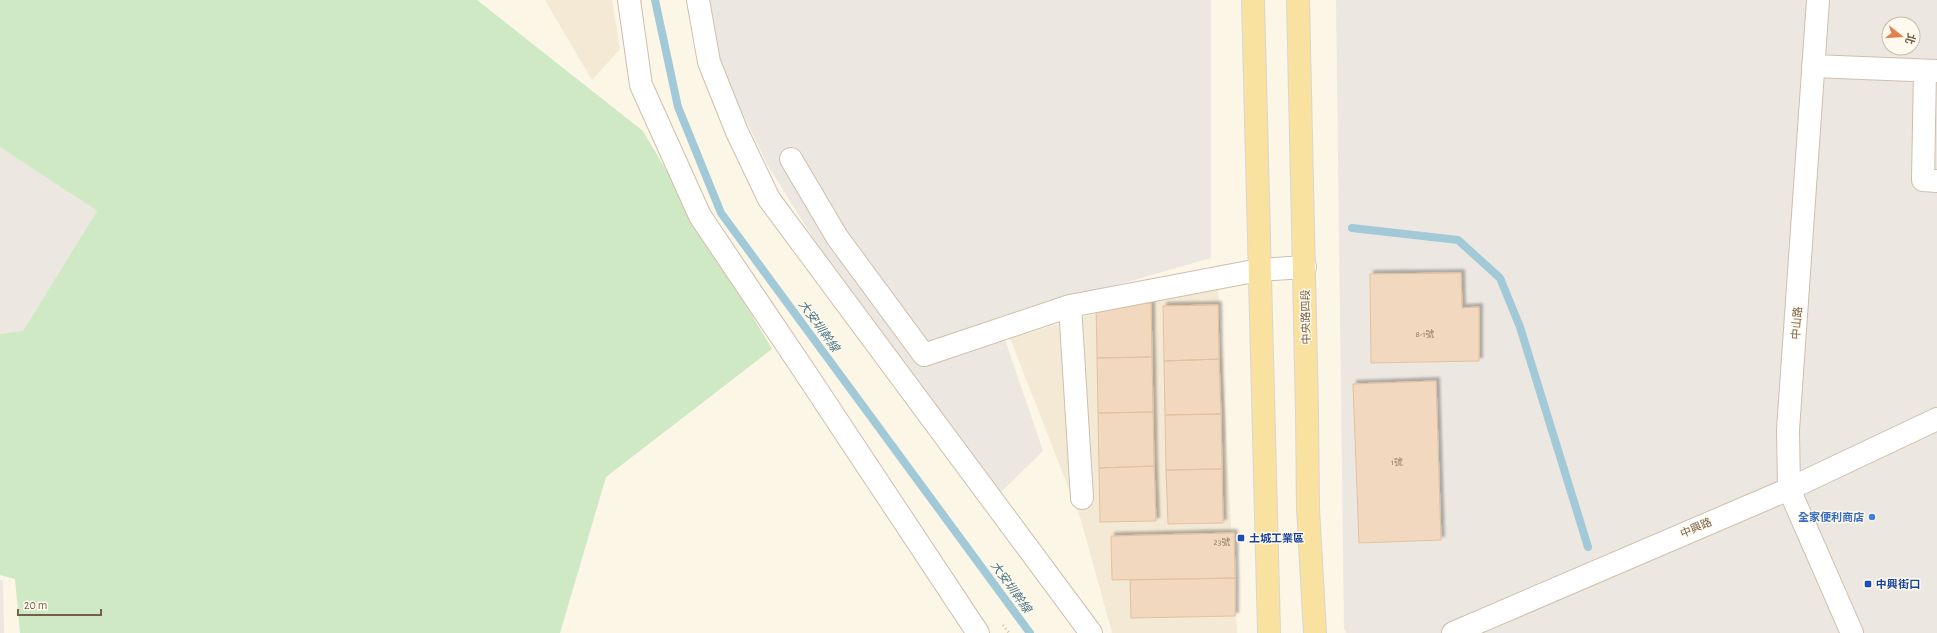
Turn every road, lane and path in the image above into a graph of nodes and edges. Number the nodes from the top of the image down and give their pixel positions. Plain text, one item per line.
1 (629, 0) edge
2 (698, 0) edge
3 (1253, 0) edge
4 (1298, 0) edge
5 (1818, 0) edge
6 (1814, 66) junction
7 (1931, 71) edge
8 (791, 159) dead end
9 (1937, 181) edge
10 (1305, 267) junction
11 (1259, 270) junction
12 (1070, 306) junction
13 (1937, 419) edge
14 (1789, 489) junction
15 (1082, 498) dead end
16 (978, 633) edge
17 (1091, 633) edge
18 (1269, 633) edge
19 (1315, 633) edge
20 (1453, 633) edge
21 (1852, 633) edge

1 - 16 street
2 - 17 street
3 - 11 main road
4 - 10 main road, 中央路四段
5 - 6 street, 中山路
6 - 7 street
6 - 14 street, 中山路
7 - 9 street
8 - 12 street
10 - 11 street
10 - 19 main road, 中央路四段
11 - 12 street
11 - 18 main road
12 - 15 street
13 - 14 street, 中興路
14 - 20 street, 中興路
14 - 21 street, 中山路

